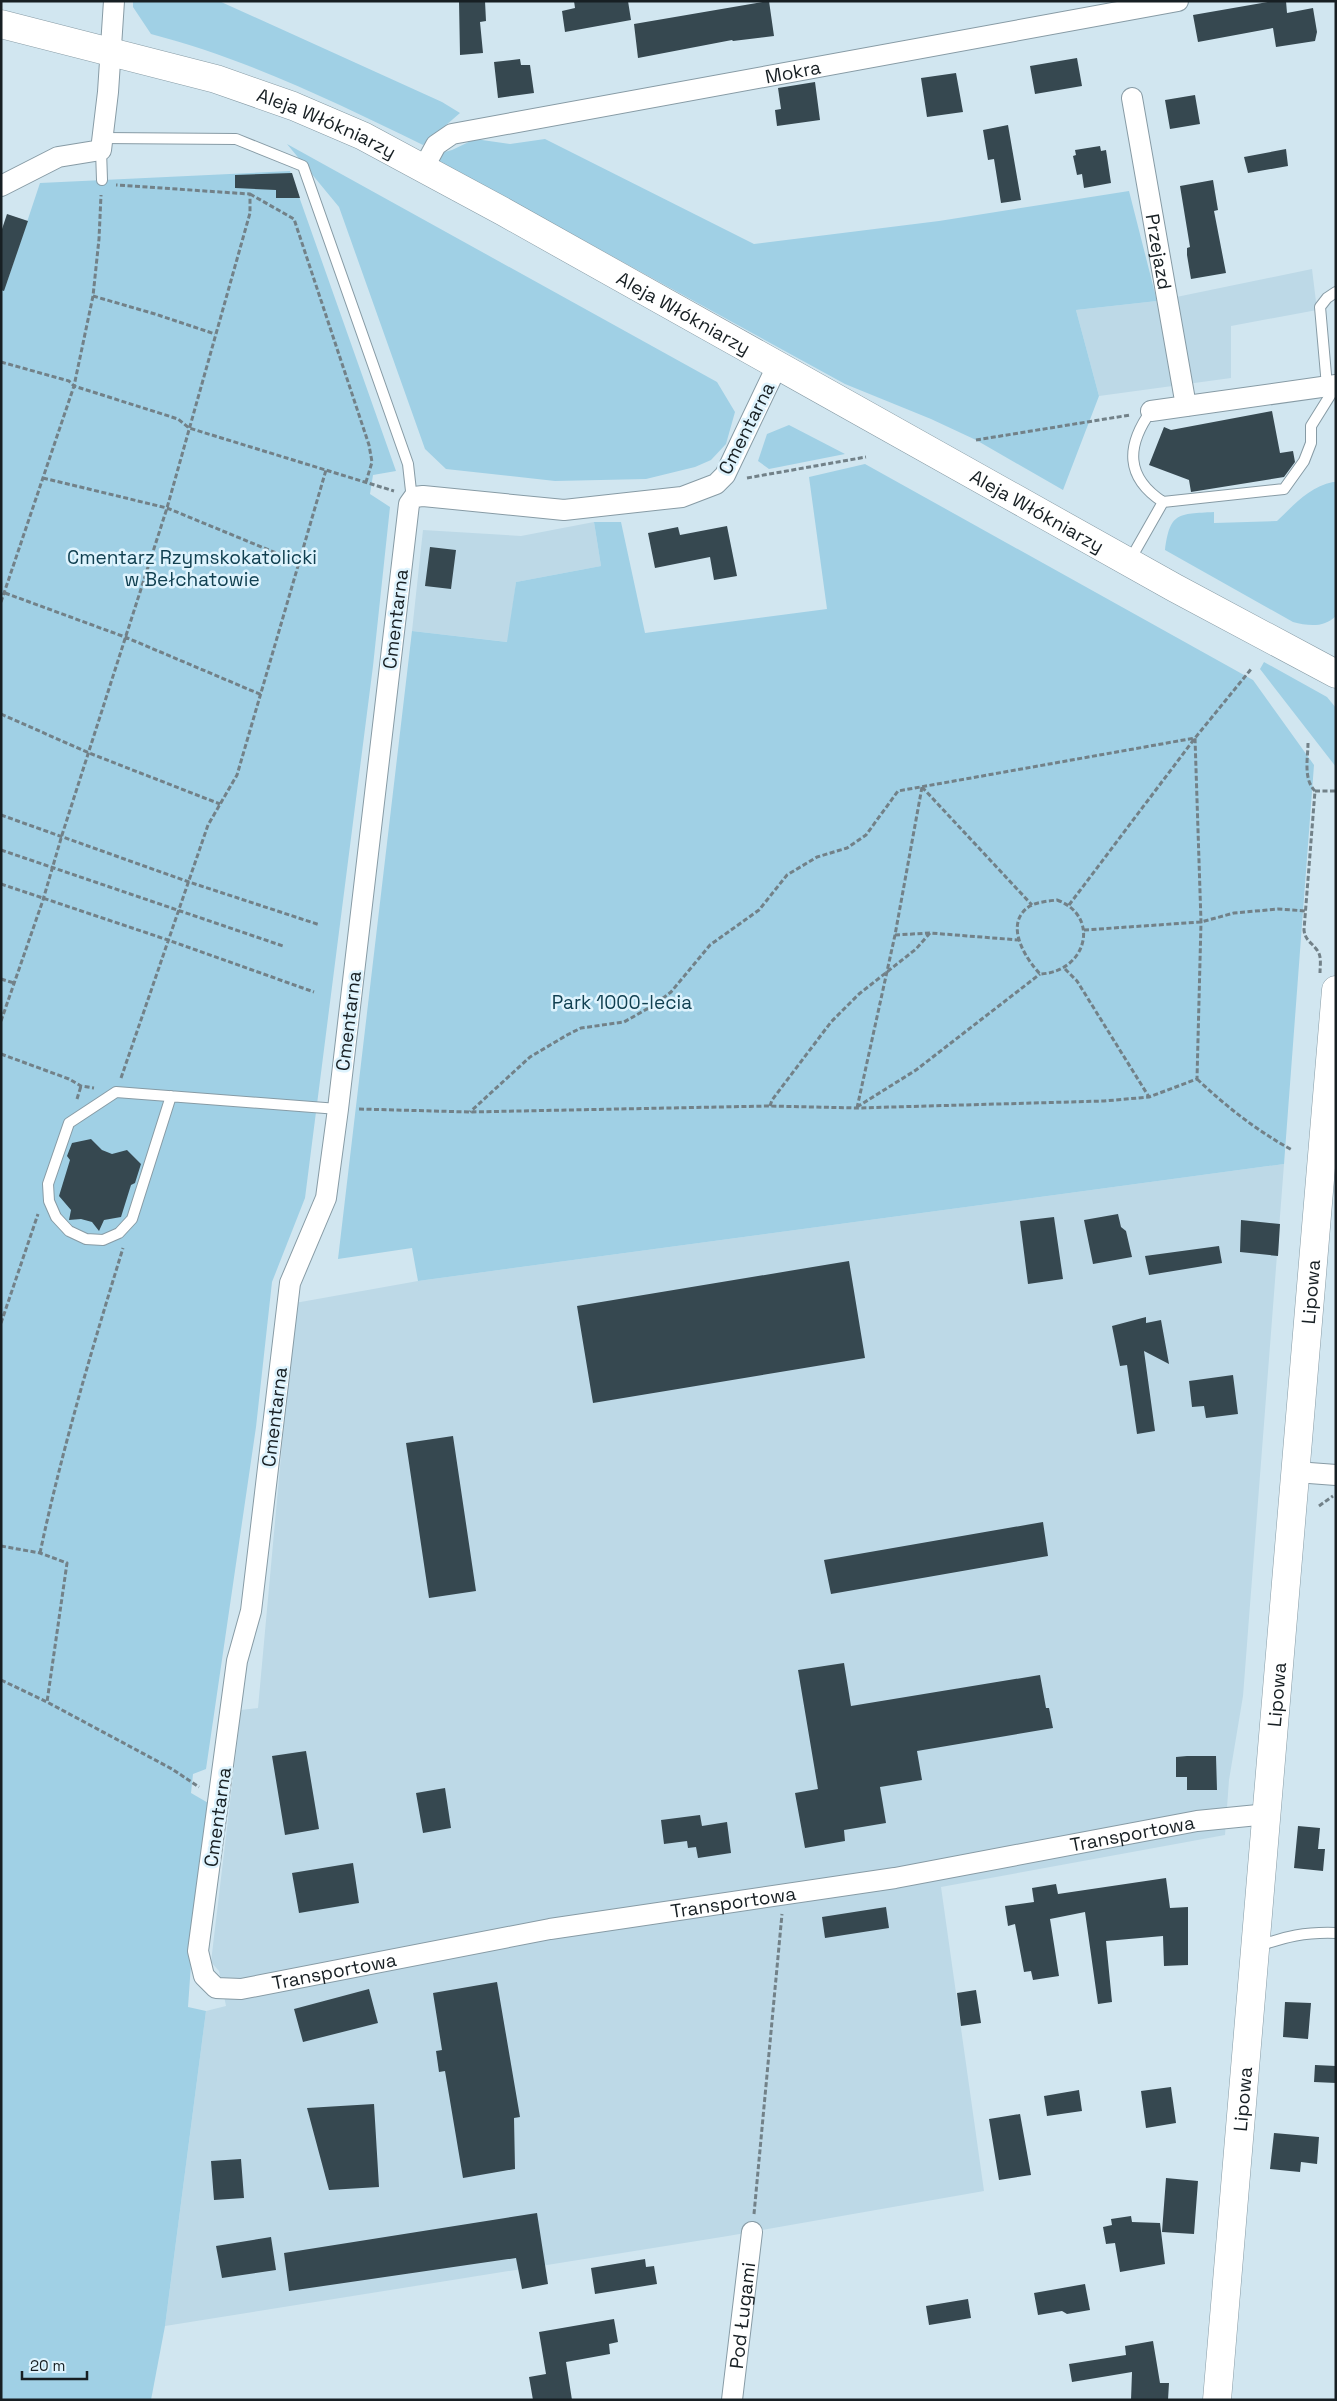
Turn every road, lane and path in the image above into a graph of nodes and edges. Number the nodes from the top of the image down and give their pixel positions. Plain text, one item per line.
1 (114, 1) edge
2 (1178, 1) edge
3 (1, 24) edge
4 (110, 52) junction
5 (1132, 98) dead end
6 (101, 144) junction
7 (424, 168) junction
8 (101, 182) junction
9 (1, 186) edge
10 (250, 194) junction
11 (1336, 292) edge
12 (93, 296) junction
13 (215, 334) junction
14 (1, 362) edge
15 (778, 364) junction
16 (1333, 385) edge
17 (74, 386) junction
18 (1186, 406) junction
19 (1151, 411) junction
20 (189, 428) junction
21 (976, 440) dead end
22 (866, 457) dead end
23 (326, 470) junction
24 (43, 478) junction
25 (366, 482) junction
26 (716, 484) junction
27 (414, 497) junction
28 (1163, 502) junction
29 (167, 508) junction
30 (298, 562) junction
31 (1129, 562) junction
32 (4, 593) junction
33 (1, 602) edge
34 (125, 637) junction
35 (1252, 668) dead end
36 (1336, 674) edge
37 (262, 694) junction
38 (1, 714) edge
39 (1195, 738) junction
40 (90, 753) junction
41 (922, 787) junction
42 (1315, 791) dead end
43 (1336, 791) edge
44 (220, 804) junction
45 (1, 814) edge
46 (62, 835) junction
47 (1, 850) edge
48 (53, 868) junction
49 (189, 882) junction
50 (1, 884) edge
51 (43, 900) junction
52 (1032, 905) junction
53 (1069, 905) junction
54 (179, 910) junction
55 (1306, 911) dead end
56 (1201, 922) junction
57 (320, 925) dead end
58 (1084, 930) junction
59 (930, 933) junction
60 (895, 935) junction
61 (168, 940) junction
62 (1019, 940) junction
63 (283, 946) dead end
64 (1065, 969) junction
65 (1040, 974) junction
66 (1, 979) edge
67 (14, 984) junction
68 (1336, 990) edge
69 (314, 992) dead end
70 (1, 1021) edge
71 (1, 1054) edge
72 (1197, 1079) junction
73 (116, 1092) junction
74 (171, 1096) junction
75 (1149, 1097) junction
76 (770, 1106) junction
77 (857, 1108) junction
78 (338, 1109) junction
79 (470, 1112) junction
80 (1292, 1150) dead end
81 (48, 1184) junction
82 (132, 1219) junction
83 (1, 1323) edge
84 (1296, 1472) junction
85 (1336, 1475) edge
86 (1336, 1494) edge
87 (1319, 1506) dead end
88 (1, 1546) edge
89 (40, 1553) junction
90 (1, 1680) edge
91 (47, 1702) junction
92 (220, 1799) junction
93 (1268, 1814) junction
94 (784, 1895) junction
95 (1336, 1933) edge
96 (1256, 1948) junction
97 (204, 1976) joint
98 (752, 2232) joint
99 (732, 2400) edge
100 (1217, 2400) edge

1 - 4 street
2 - 7 street, Mokra
3 - 4 main road, Aleja Włókniarzy
4 - 6 street
4 - 7 main road, Aleja Włókniarzy
5 - 18 street, Przejazd
6 - 8 lane
6 - 9 street
6 - 27 lane
7 - 15 main road, Aleja Włókniarzy
8 - 10 path
8 - 12 path
10 - 13 path
10 - 25 path
11 - 16 lane
12 - 13 path
12 - 17 path
13 - 20 path
14 - 17 path
15 - 26 street, Cmentarna
15 - 31 main road, Aleja Włókniarzy
16 - 18 street
16 - 28 lane
17 - 20 path
17 - 24 path
18 - 19 street
19 - 21 path
19 - 28 lane
20 - 23 path
20 - 29 path
22 - 26 path
23 - 25 path
23 - 30 path
24 - 29 path
24 - 32 path
25 - 27 path
26 - 27 street, Cmentarna
27 - 78 street, Cmentarna
28 - 31 lane
29 - 30 path
29 - 34 path
30 - 37 path
31 - 36 main road, Aleja Włókniarzy
32 - 33 path
32 - 34 path
34 - 37 path
34 - 40 path
35 - 39 path
37 - 44 path
38 - 40 path
39 - 41 path
39 - 53 path
39 - 56 path
40 - 44 path
40 - 46 path
41 - 52 path
41 - 60 path
41 - 79 path
42 - 43 path
44 - 49 path
45 - 46 path
46 - 48 path
46 - 49 path
47 - 48 path
48 - 51 path
48 - 54 path
49 - 54 path
49 - 57 path
50 - 51 path
51 - 61 path
51 - 67 path
52 - 53 path
52 - 62 path
53 - 58 path
54 - 61 path
54 - 63 path
55 - 56 path
56 - 58 path
56 - 72 path
58 - 64 path
59 - 60 path
59 - 62 path
59 - 76 path
60 - 77 path
61 - 69 path
61 - 73 path
62 - 65 path
64 - 65 path
64 - 75 path
65 - 77 path
66 - 67 path
67 - 70 path
68 - 84 main road, Lipowa
71 - 73 path
72 - 75 path
72 - 80 path
73 - 74 lane
73 - 81 lane
74 - 78 lane
74 - 82 lane
75 - 77 path
76 - 77 path
76 - 79 path
78 - 79 path
78 - 92 street, Cmentarna
81 - 82 lane
81 - 83 path
82 - 89 path
84 - 85 street
84 - 93 main road, Lipowa
86 - 87 path
88 - 89 path
89 - 91 path
90 - 91 path
91 - 92 path
92 - 97 street, Cmentarna
93 - 94 street, Transportowa
93 - 96 main road, Lipowa
94 - 97 street, Transportowa
94 - 98 path
95 - 96 lane
96 - 100 main road, Lipowa
98 - 99 street, Pod Ługami

